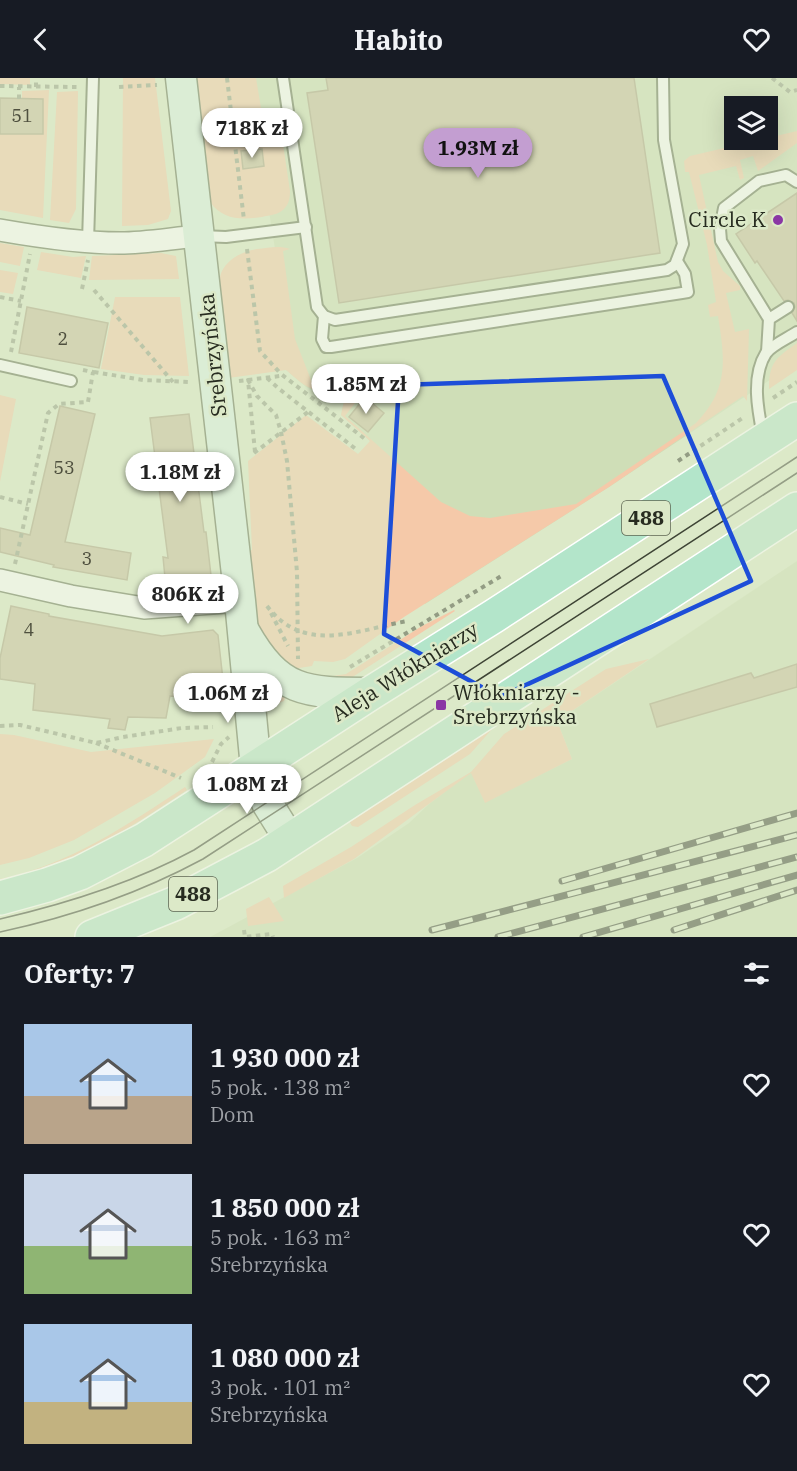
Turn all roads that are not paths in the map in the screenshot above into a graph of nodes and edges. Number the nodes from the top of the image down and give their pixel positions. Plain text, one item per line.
1 (283, 78) edge
2 (663, 78) edge
3 (93, 82) edge
4 (173, 82) edge
5 (797, 182) edge
6 (306, 227) junction
7 (0, 230) edge
8 (199, 236) junction
9 (90, 242) junction
10 (677, 261) junction
11 (788, 307) dead end
12 (324, 316) junction
13 (769, 319) junction
14 (797, 332) edge
15 (767, 352) junction
16 (0, 365) edge
17 (71, 381) road end
18 (797, 419) edge
19 (764, 441) junction
20 (797, 508) edge
21 (7, 572) edge
22 (249, 611) junction
23 (371, 693) junction
24 (256, 768) junction
25 (290, 840) junction
26 (0, 898) edge
27 (92, 937) edge

1 - 6 lane
2 - 10 lane
3 - 9 lane
4 - 8 main road, Srebrzyńska
5 - 13 lane
6 - 8 lane
6 - 12 lane
7 - 9 street
8 - 9 street
8 - 22 main road, Srebrzyńska
10 - 12 lane
10 - 12 lane
11 - 13 lane
13 - 15 lane
14 - 15 lane
15 - 19 lane
16 - 17 lane
18 - 19 main road, Aleja Włókniarzy / 488
19 - 23 main road, Aleja Włókniarzy / 488
20 - 25 main road, 488
21 - 22 street
22 - 23 main road
22 - 24 main road, Srebrzyńska
23 - 24 main road, Aleja Włókniarzy / 488
24 - 25 main road, Srebrzyńska
24 - 26 main road, Aleja Włókniarzy / 488
25 - 27 main road, 488

